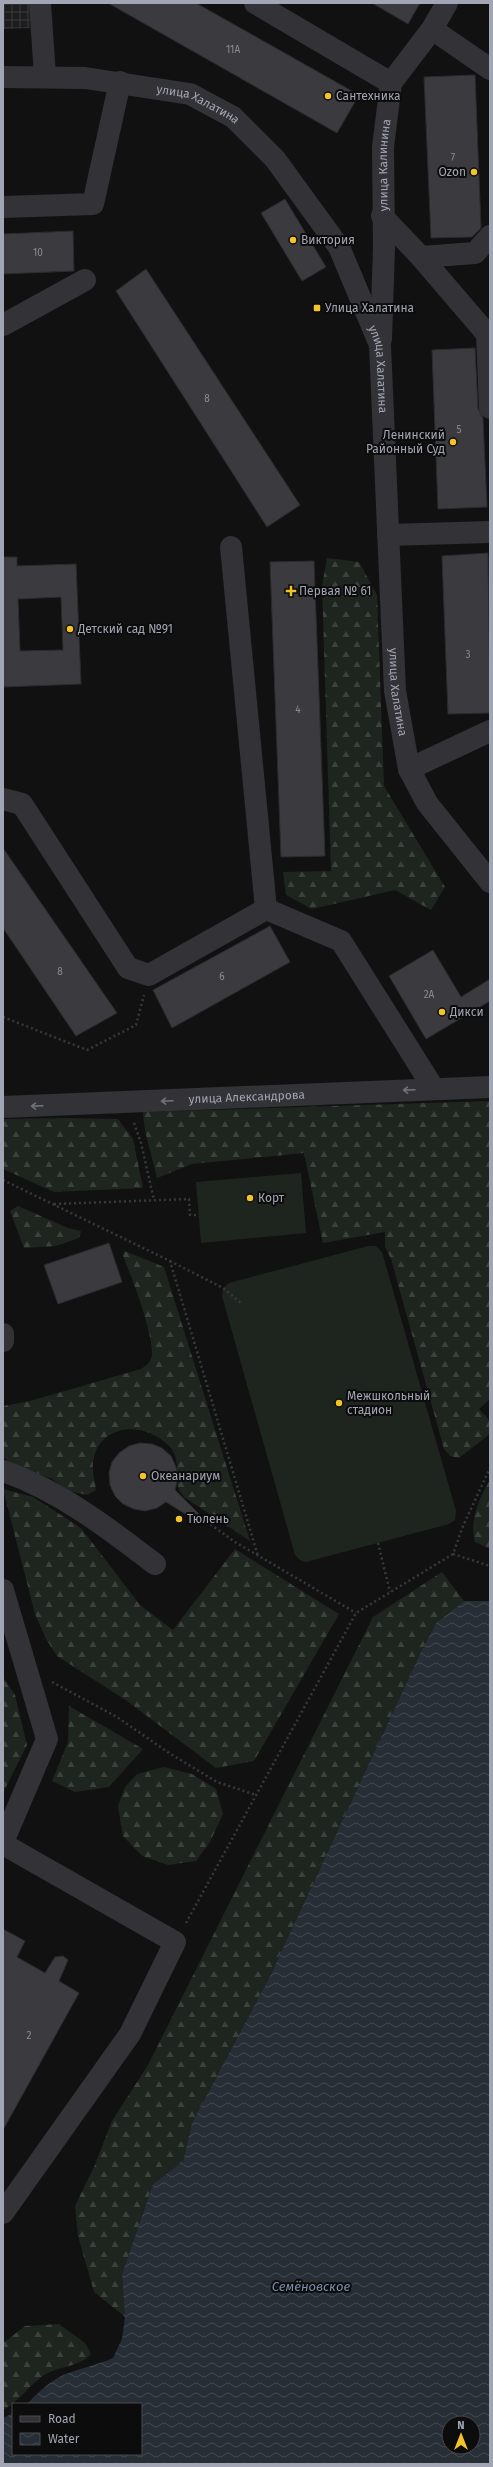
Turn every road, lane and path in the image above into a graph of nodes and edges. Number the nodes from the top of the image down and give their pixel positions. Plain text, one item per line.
1 (40, 3) edge
2 (255, 3) edge
3 (447, 3) edge
4 (432, 29) junction
5 (490, 69) edge
6 (3, 76) edge
7 (45, 76) junction
8 (120, 82) junction
9 (391, 83) junction
10 (3, 207) edge
11 (382, 216) junction
12 (490, 236) edge
13 (421, 257) junction
14 (85, 280) dead end
15 (3, 326) edge
16 (380, 345) junction
17 (490, 408) edge
18 (490, 532) edge
19 (388, 535) junction
20 (231, 547) dead end
21 (490, 731) edge
22 (409, 769) junction
23 (3, 799) edge
24 (490, 882) edge
25 (266, 909) junction
26 (149, 975) junction
27 (3, 1017) edge
28 (490, 1087) edge
29 (434, 1089) junction
30 (132, 1102) junction
31 (3, 1107) edge
32 (3, 1180) edge
33 (154, 1200) junction
34 (53, 1204) junction
35 (199, 1215) dead end
36 (170, 1261) junction
37 (241, 1303) dead end
38 (3, 1334) edge
39 (3, 1341) edge
40 (490, 1468) edge
41 (3, 1472) edge
42 (178, 1501) dead end
43 (378, 1543) dead end
44 (453, 1554) junction
45 (258, 1556) junction
46 (155, 1564) dead end
47 (490, 1566) edge
48 (3, 1590) edge
49 (390, 1592) junction
50 (356, 1613) junction
51 (26, 1667) junction
52 (256, 1795) junction
53 (3, 1843) edge
54 (175, 1942) junction
55 (3, 2213) edge

1 - 7 street
2 - 9 street
3 - 4 street
4 - 5 street
4 - 9 street
6 - 7 street, улица Халатина
7 - 8 street, улица Халатина
8 - 10 street
8 - 16 street, улица Халатина
9 - 11 street, улица Калинина
11 - 13 street
11 - 16 street, улица Калинина
12 - 13 street
13 - 17 street
14 - 15 street
16 - 19 street, улица Халатина
18 - 19 street
19 - 22 street, улица Халатина
20 - 25 street
21 - 22 street
22 - 24 street, улица Халатина
23 - 26 street
25 - 26 street
25 - 29 street
26 - 27 path
28 - 29 street, улица Александрова
29 -> 30 street, улица Александрова
30 -> 31 street, улица Александрова
30 - 33 path
32 - 34 path
33 - 34 path
33 - 35 path
34 - 36 path
36 - 37 path
36 - 45 path
38 - 39 street
40 - 44 path
41 - 46 street
42 - 45 path
43 - 49 path
44 - 47 path
44 - 49 path
45 - 50 path
48 - 51 street
49 - 50 path
50 - 52 path
51 - 52 path
51 - 53 street
52 - 54 path
53 - 54 street
54 - 55 street

